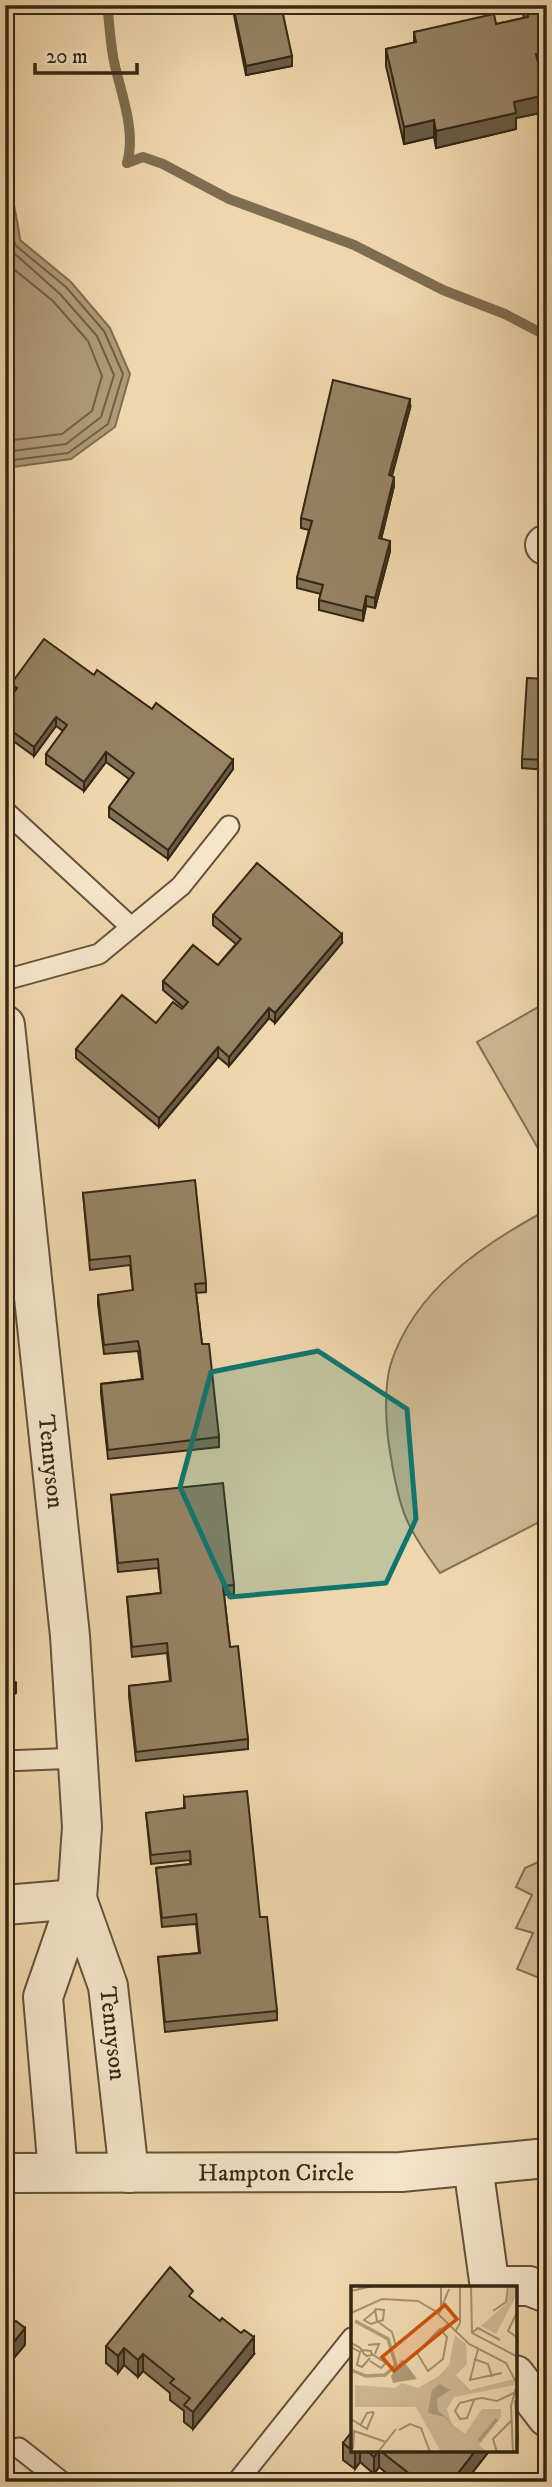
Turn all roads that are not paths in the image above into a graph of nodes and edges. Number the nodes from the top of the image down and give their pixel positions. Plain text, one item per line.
1 (5, 811) edge
2 (229, 826) dead end
3 (131, 927) junction
4 (5, 980) edge
5 (5, 1025) edge
6 (79, 1758) junction
7 (5, 1761) edge
8 (77, 1899) junction
9 (5, 1905) edge
10 (547, 2158) edge
11 (473, 2166) junction
12 (58, 2172) junction
13 (5, 2173) edge
14 (128, 2173) junction
15 (490, 2286) edge
16 (517, 2286) edge
17 (547, 2293) edge
18 (351, 2339) edge
19 (517, 2378) edge
20 (547, 2417) edge
21 (19, 2448) dead end
22 (62, 2482) edge
23 (237, 2482) edge

1 - 3 lane
2 - 3 lane
3 - 4 lane
5 - 6 street, Tennyson
6 - 7 lane
6 - 8 street, Tennyson
8 - 9 street
8 - 12 street, Tennyson
8 - 14 street, Tennyson
10 - 11 street, Hampton Circle
11 - 14 street, Hampton Circle
11 - 15 street
12 - 13 street, Hampton Circle
12 - 14 street, Hampton Circle
16 - 17 street
18 - 23 lane
19 - 20 street
21 - 22 lane

